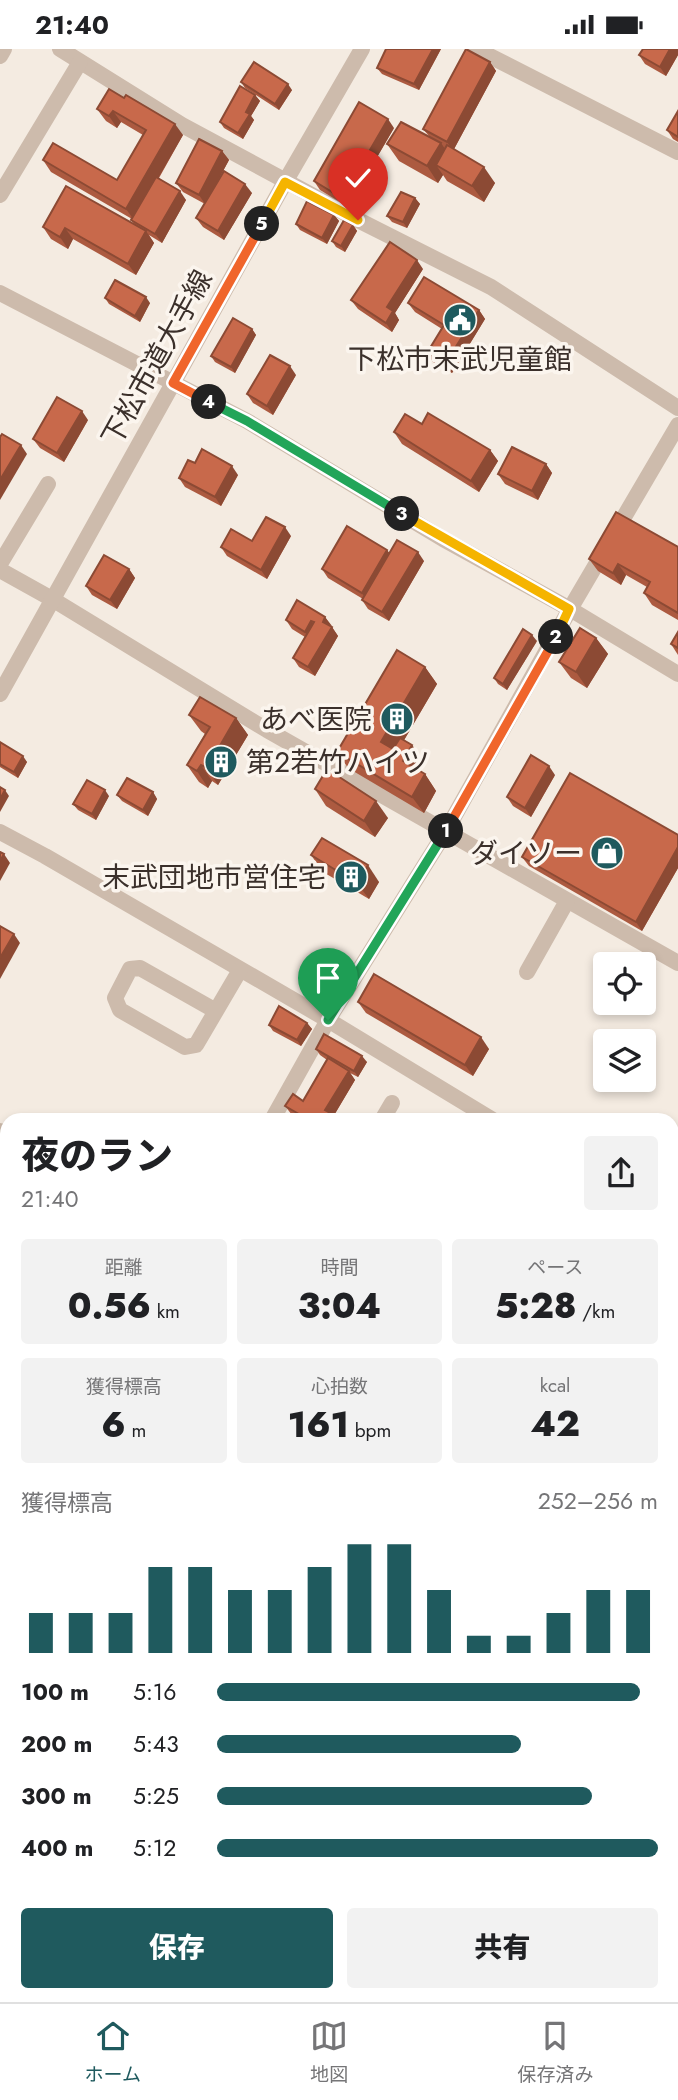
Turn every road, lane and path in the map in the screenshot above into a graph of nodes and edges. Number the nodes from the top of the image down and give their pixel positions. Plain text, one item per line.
1 (4, 49) edge
2 (60, 49) edge
3 (362, 49) edge
4 (476, 49) edge
5 (0, 55) edge
6 (80, 62) junction
7 (678, 152) edge
8 (285, 182) junction
9 (0, 195) edge
10 (0, 293) edge
11 (173, 383) junction
12 (678, 408) edge
13 (678, 425) edge
14 (48, 484) dead end
15 (0, 564) edge
16 (0, 570) edge
17 (52, 599) junction
18 (569, 609) junction
19 (678, 674) edge
20 (0, 694) edge
21 (446, 831) junction
22 (0, 832) edge
23 (568, 901) junction
24 (678, 963) edge
25 (240, 969) junction
26 (527, 972) dead end
27 (216, 1011) junction
28 (328, 1020) junction
29 (392, 1103) dead end
30 (276, 1113) edge
31 (386, 1113) edge
32 (465, 1113) edge

1 - 5 street
2 - 6 street
3 - 8 street, 下松市道大手線
4 - 7 street
6 - 8 street
6 - 9 street
8 - 11 street, 下松市道大手線
8 - 12 street
10 - 11 street
11 - 17 street, 下松市道大手線
11 - 18 street
13 - 18 street
14 - 15 street
16 - 17 street
17 - 20 street, 下松市道大手線
17 - 21 street
18 - 19 street
18 - 21 street
21 - 23 street
21 - 28 street
22 - 25 street
23 - 24 street
23 - 26 street
25 - 27 street
25 - 28 street
27 - 27 street
28 - 30 street
28 - 32 street
29 - 31 street

